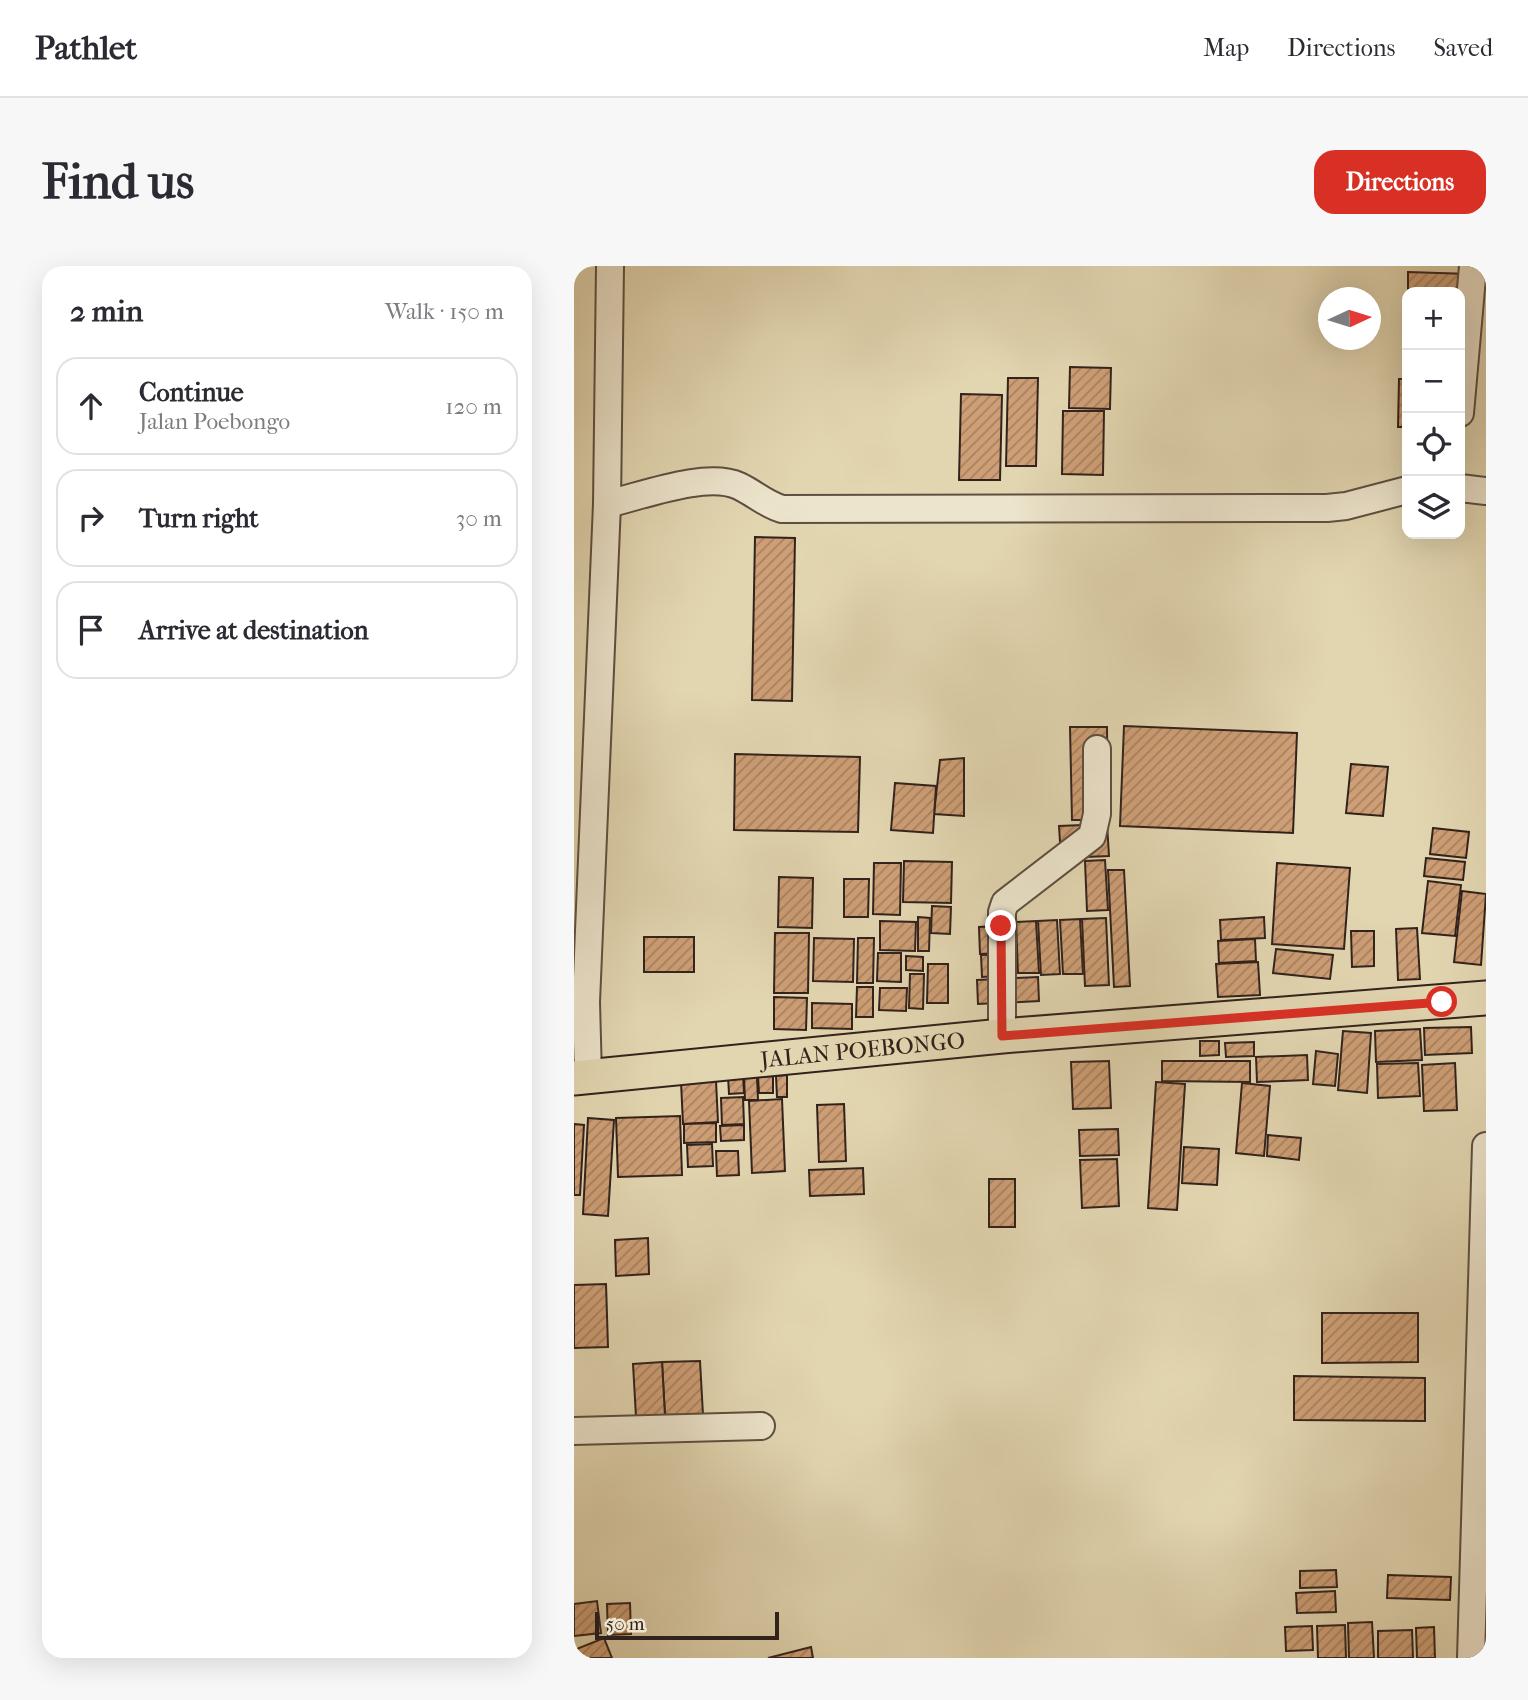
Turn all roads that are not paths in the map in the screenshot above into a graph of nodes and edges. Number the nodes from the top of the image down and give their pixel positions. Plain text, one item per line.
1 (610, 266) edge
2 (1472, 266) edge
3 (1465, 352) edge
4 (1465, 489) edge
5 (1402, 491) edge
6 (1486, 491) edge
7 (607, 504) junction
8 (1097, 749) dead end
9 (1486, 998) edge
10 (1002, 1036) junction
11 (581, 1077) edge
12 (1486, 1146) edge
13 (1484, 1234) edge
14 (761, 1426) dead end
15 (574, 1431) edge
16 (1481, 1567) edge
17 (1471, 1658) edge

1 - 7 street
2 - 3 street
4 - 6 street
5 - 7 street
7 - 11 street
8 - 10 street
9 - 10 main road, JALAN POEBONGO
10 - 11 main road, JALAN POEBONGO
12 - 13 street
13 - 16 street
14 - 15 street
16 - 17 street

